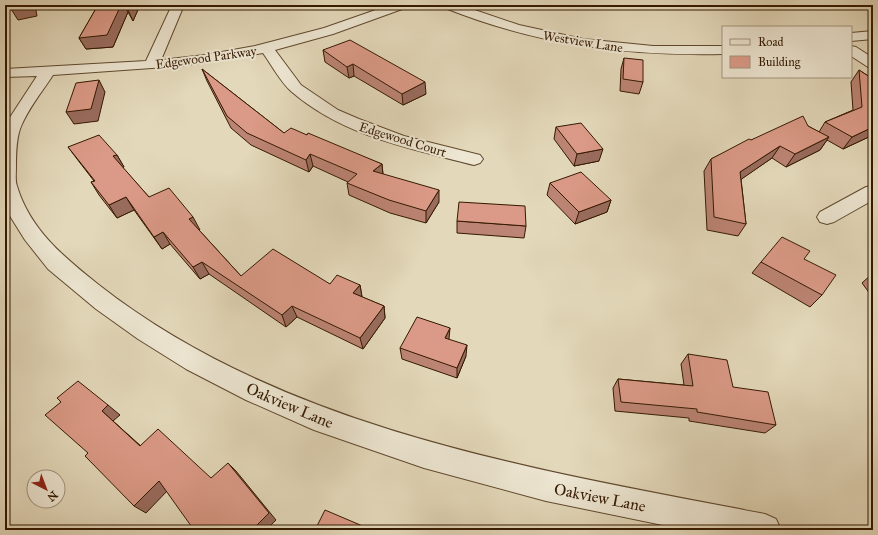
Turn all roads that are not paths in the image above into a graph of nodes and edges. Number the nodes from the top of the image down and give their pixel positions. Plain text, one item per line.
1 (178, 5) edge
2 (401, 5) edge
3 (449, 5) edge
4 (873, 35) edge
5 (852, 37) edge
6 (266, 48) junction
7 (722, 50) edge
8 (852, 51) edge
9 (873, 64) edge
10 (151, 65) junction
11 (48, 71) junction
12 (5, 73) edge
13 (474, 159) dead end
14 (6, 185) edge
15 (873, 192) edge
16 (827, 217) dead end
17 (766, 530) edge

1 - 10 street
2 - 6 street, Edgewood Parkway
3 - 7 street, Westview Lane
4 - 5 street
6 - 10 street, Edgewood Parkway
6 - 13 street, Edgewood Court
8 - 9 street
10 - 11 street, Edgewood Parkway
11 - 12 street, Edgewood Parkway
11 - 14 street, Oakview Lane
14 - 17 street, Oakview Lane
15 - 16 street

